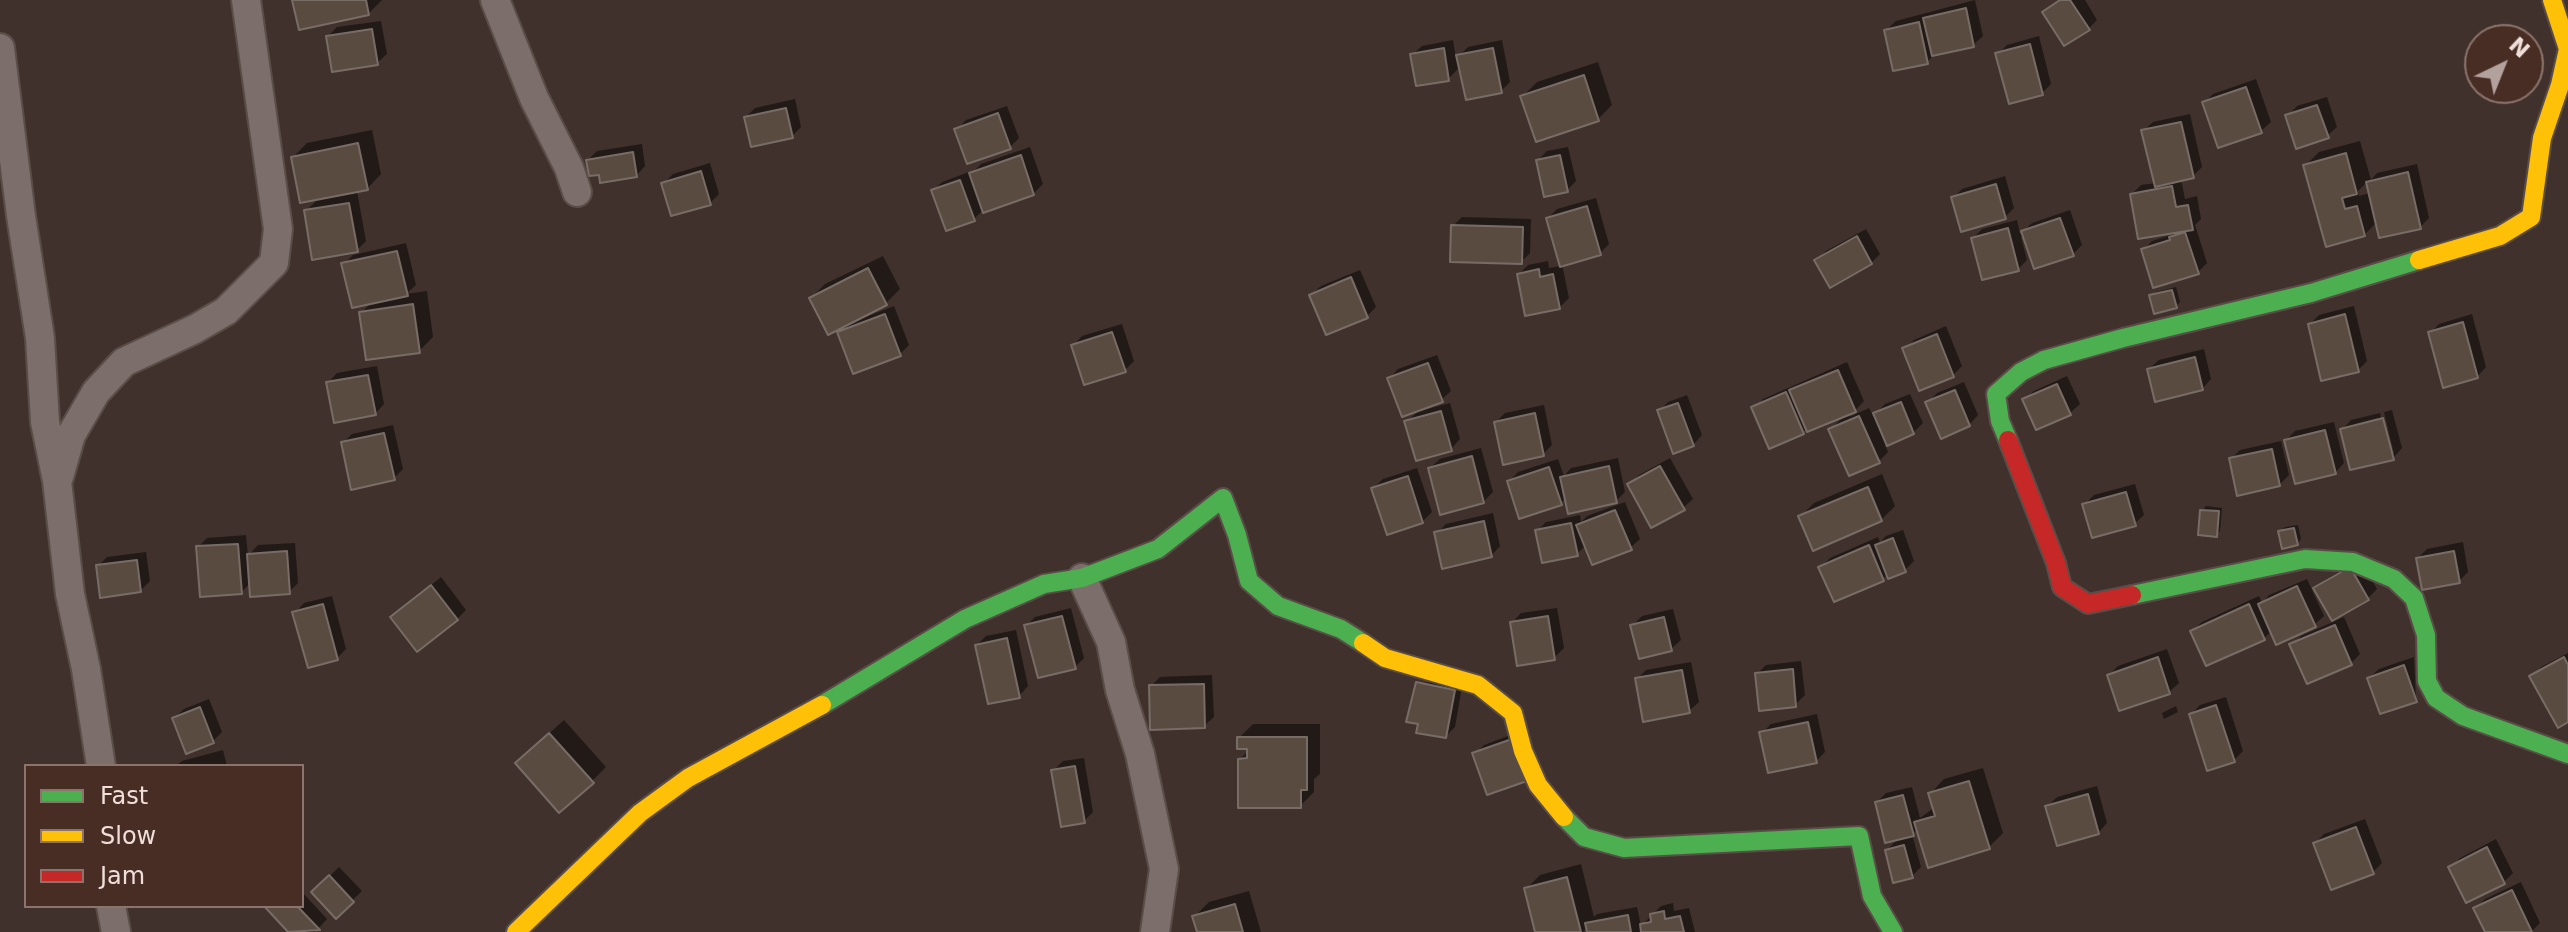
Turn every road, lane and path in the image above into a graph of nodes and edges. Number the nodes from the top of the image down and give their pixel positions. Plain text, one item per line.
1 (246, 0) edge
2 (495, 0) edge
3 (2552, 0) edge
4 (0, 48) edge
5 (577, 192) dead end
6 (57, 481) junction
7 (1082, 578) junction
8 (2568, 754) edge
9 (101, 764) edge
10 (111, 908) edge
11 (116, 932) edge
12 (516, 932) edge
13 (1155, 932) edge
14 (1893, 932) edge

1 - 6 street
2 - 5 street
3 - 8 street
4 - 6 street
6 - 9 street
7 - 12 street
7 - 13 street
7 - 14 street
10 - 11 street

